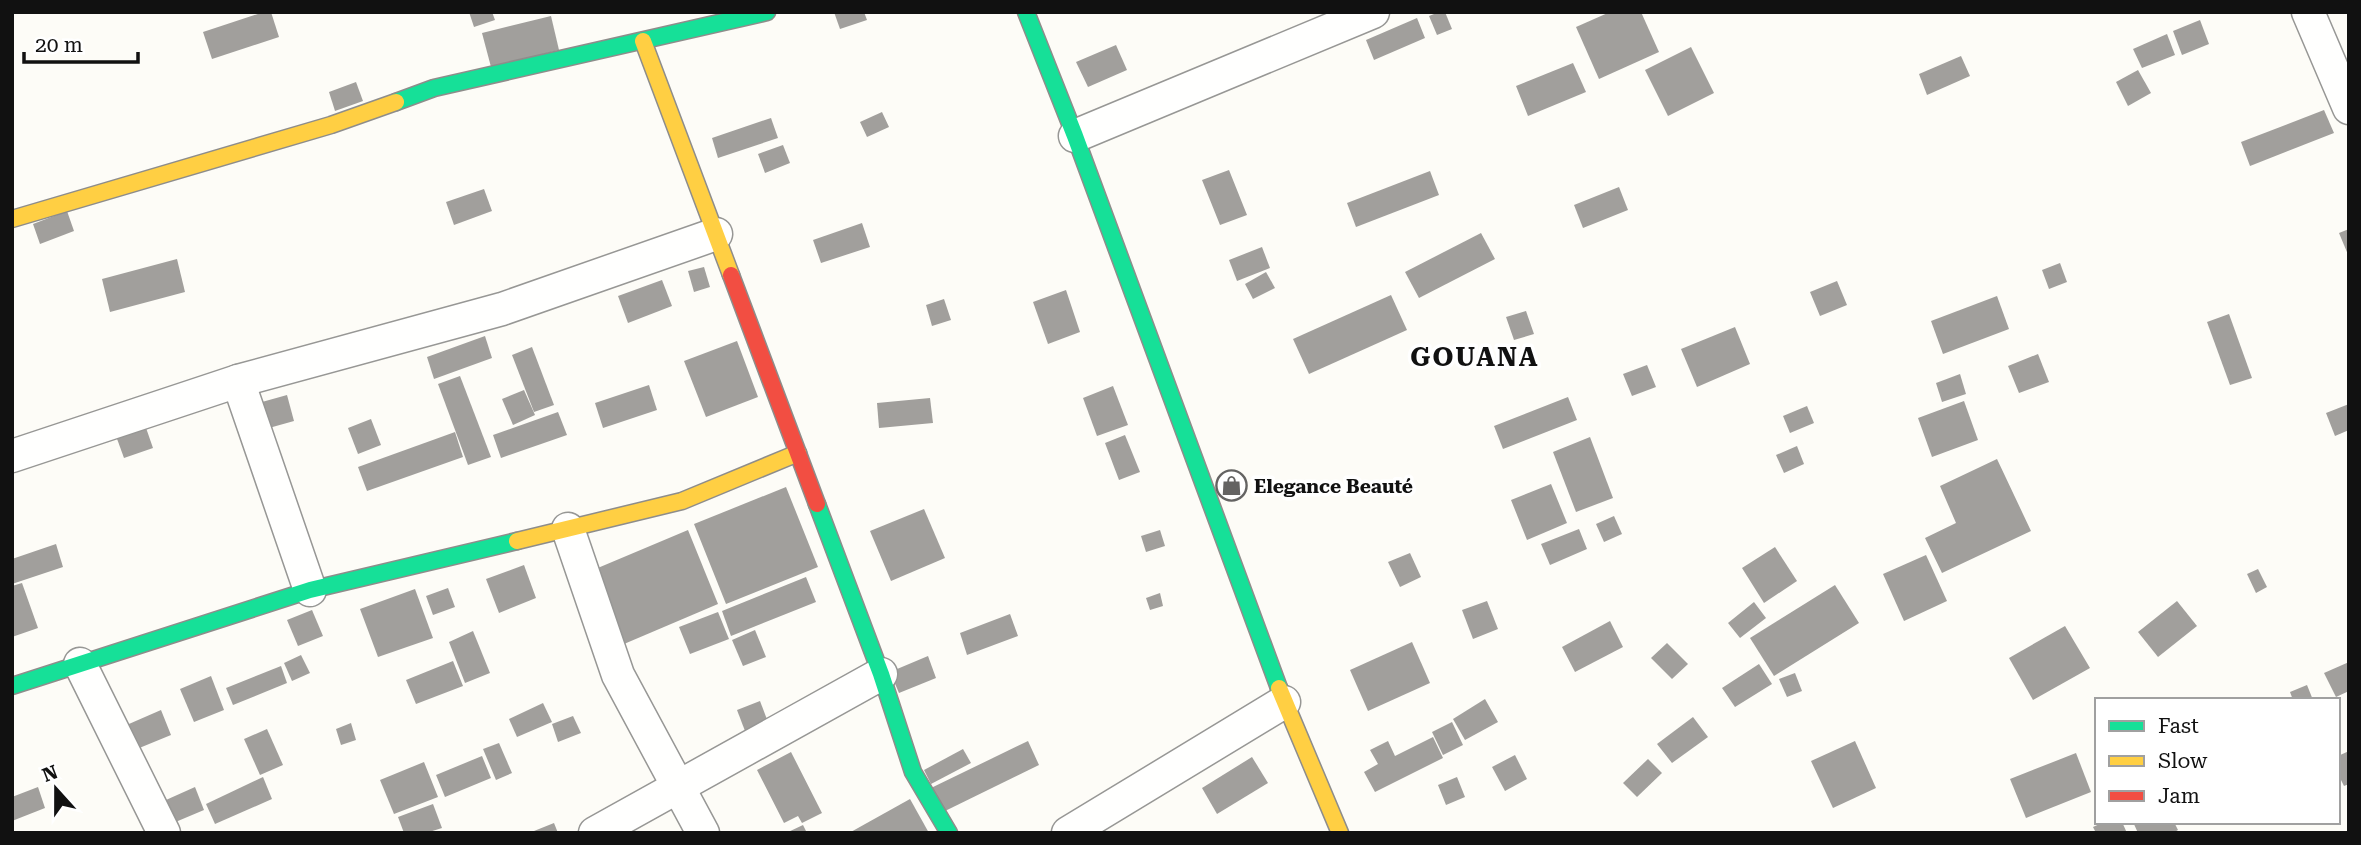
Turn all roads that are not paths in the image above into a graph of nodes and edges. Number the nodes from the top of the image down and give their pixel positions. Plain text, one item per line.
1 (767, 12) edge
2 (1026, 12) edge
3 (1373, 12) edge
4 (2308, 12) edge
5 (643, 41) junction
6 (2349, 108) edge
7 (1075, 136) junction
8 (12, 219) edge
9 (716, 234) junction
10 (238, 381) junction
11 (798, 453) junction
12 (12, 456) edge
13 (568, 529) junction
14 (310, 590) junction
15 (80, 664) junction
16 (881, 674) junction
17 (12, 686) edge
18 (1284, 702) junction
19 (678, 786) junction
20 (164, 833) edge
21 (595, 833) edge
22 (703, 833) edge
23 (949, 833) edge
24 (1068, 833) edge
25 (1340, 833) edge

1 - 5 street
2 - 7 street
3 - 7 street
4 - 6 street
5 - 8 street
5 - 9 street
7 - 18 street
9 - 10 street
9 - 11 street
10 - 12 street
10 - 14 street
11 - 13 street
11 - 16 street
13 - 14 street
13 - 19 street
14 - 15 street
15 - 17 street
15 - 20 street
16 - 19 street
16 - 23 street
18 - 24 street
18 - 25 street
19 - 21 street
19 - 22 street

